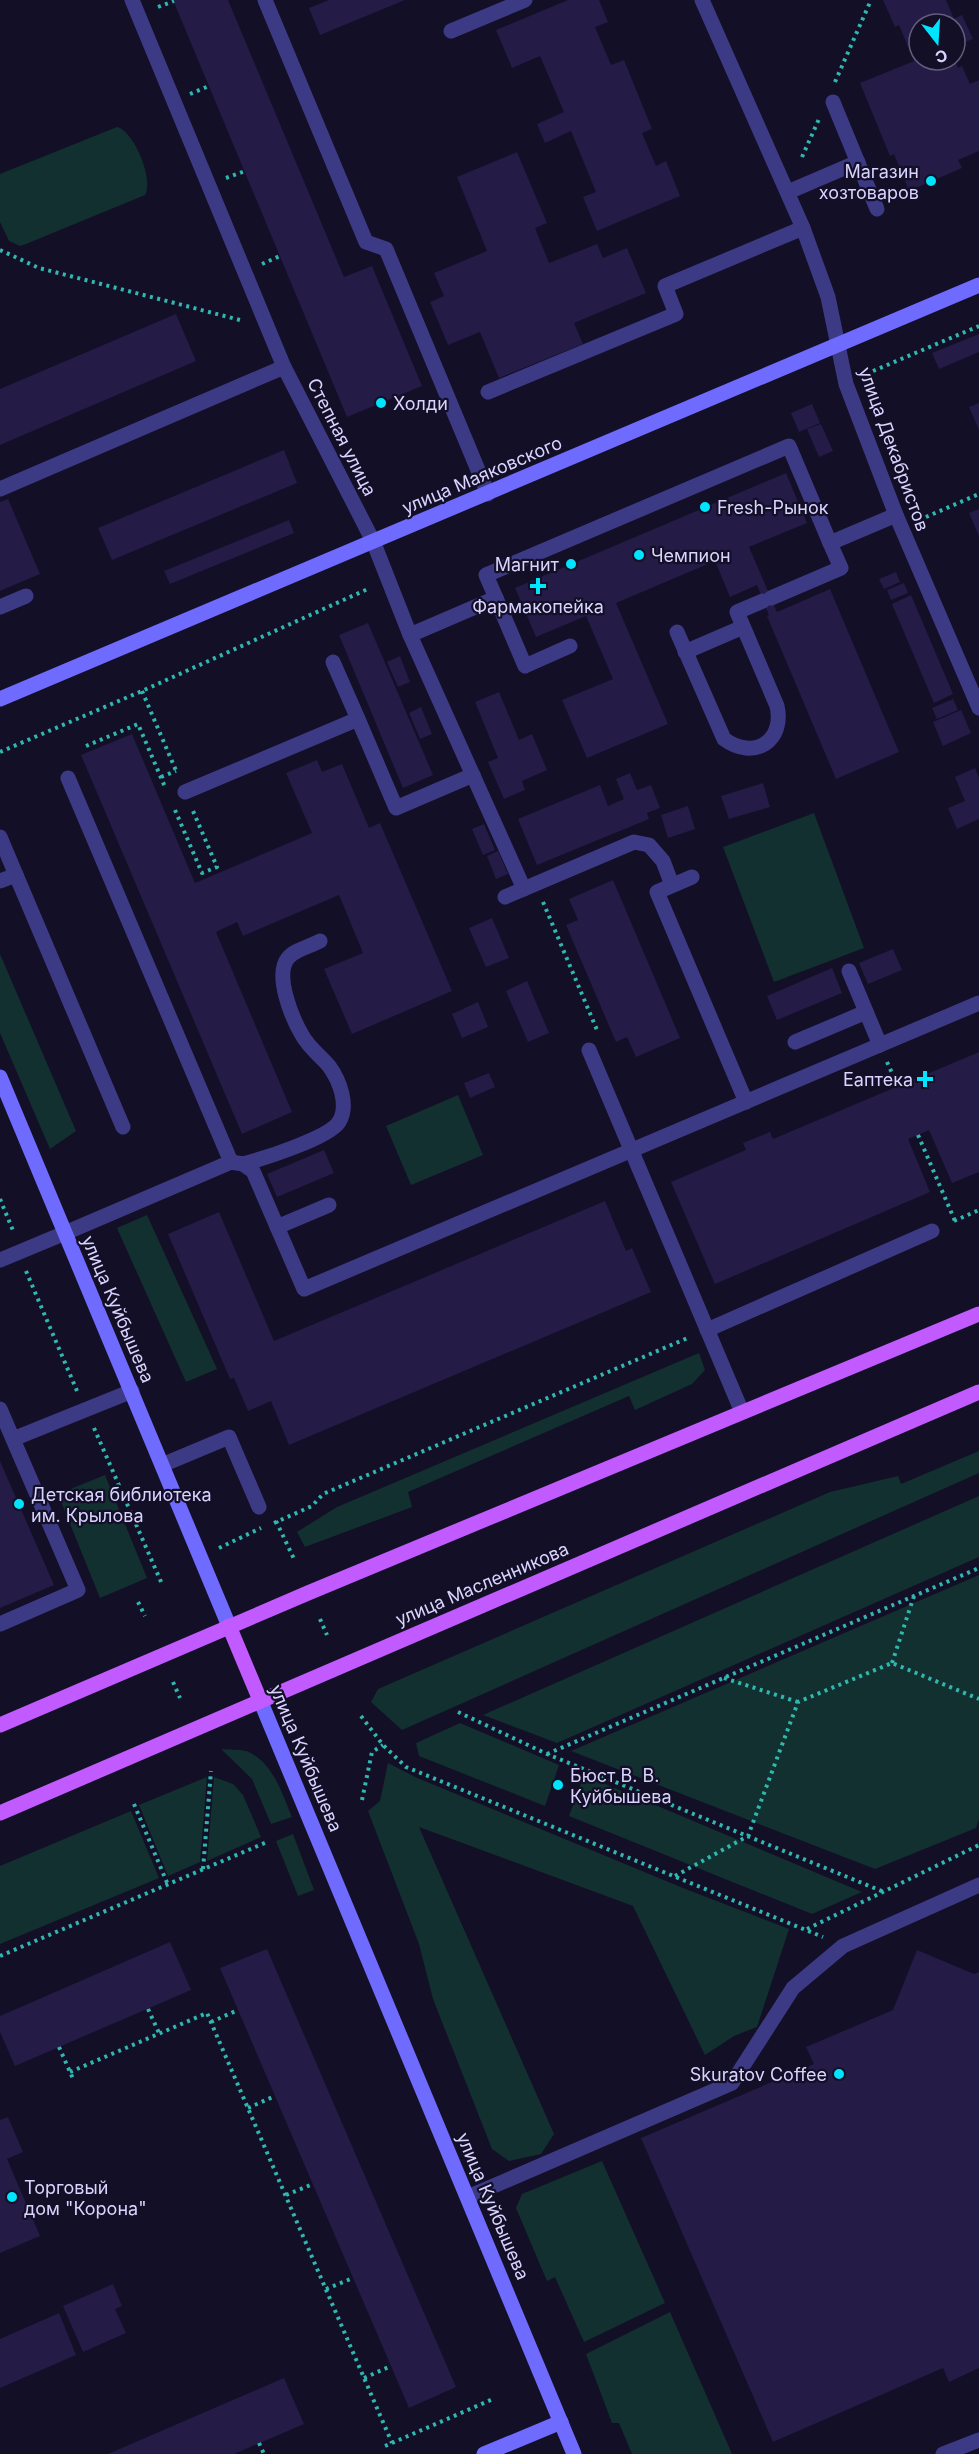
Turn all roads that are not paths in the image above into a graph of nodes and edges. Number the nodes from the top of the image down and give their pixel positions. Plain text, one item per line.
1 (132, 0) edge
2 (265, 0) edge
3 (525, 0) edge
4 (702, 0) edge
5 (452, 31) dead end
6 (833, 95) road end
7 (858, 162) junction
8 (788, 192) junction
9 (877, 208) dead end
10 (803, 228) junction
11 (979, 285) edge
12 (838, 345) junction
13 (284, 367) junction
14 (488, 392) dead end
15 (0, 489) edge
16 (488, 494) junction
17 (899, 521) junction
18 (373, 541) junction
19 (830, 543) junction
20 (26, 596) dead end
21 (496, 598) junction
22 (0, 607) edge
23 (743, 627) junction
24 (676, 632) dead end
25 (410, 634) junction
26 (570, 646) dead end
27 (685, 652) junction
28 (333, 662) dead end
29 (0, 699) edge
30 (979, 708) edge
31 (358, 719) junction
32 (473, 776) junction
33 (68, 778) dead end
34 (185, 792) dead end
35 (0, 837) edge
36 (16, 875) junction
37 (692, 877) dead end
38 (0, 881) edge
39 (672, 885) junction
40 (529, 887) junction
41 (505, 897) dead end
42 (320, 941) dead end
43 (849, 971) dead end
44 (979, 1003) edge
45 (866, 1012) junction
46 (795, 1042) dead end
47 (880, 1045) junction
48 (589, 1050) dead end
49 (0, 1077) edge
50 (746, 1102) junction
51 (123, 1127) dead end
52 (631, 1150) junction
53 (237, 1163) junction
54 (328, 1205) dead end
55 (277, 1227) junction
56 (932, 1231) road end
57 (65, 1233) junction
58 (0, 1260) edge
59 (979, 1314) edge
60 (707, 1330) junction
61 (132, 1391) junction
62 (979, 1392) edge
63 (0, 1409) edge
64 (742, 1412) junction
65 (14, 1439) junction
66 (162, 1465) junction
67 (259, 1507) road end
68 (0, 1624) edge
69 (229, 1626) junction
70 (260, 1700) junction
71 (0, 1725) edge
72 (0, 1813) edge
73 (979, 1885) edge
74 (468, 2197) junction
75 (561, 2422) junction
76 (979, 2440) edge
77 (484, 2454) edge
78 (574, 2454) edge
79 (943, 2454) edge

1 - 13 street, Степная улица
2 - 16 street
3 - 5 street
4 - 8 street, улица Декабристов
6 - 7 street
7 - 8 street
7 - 9 street
8 - 10 street, улица Декабристов
10 - 12 street, улица Декабристов
10 - 14 street
11 - 12 main road, улица Маяковского
12 - 16 main road, улица Маяковского
12 - 17 street, улица Декабристов
13 - 15 street
13 - 18 street, Степная улица
16 - 18 main road, улица Маяковского
17 - 19 street
17 - 30 street, улица Декабристов
18 - 25 street, Степная улица
18 - 29 main road, улица Маяковского
19 - 21 street
19 - 23 street
20 - 22 street
21 - 25 street
21 - 26 street
23 - 27 street
23 - 27 street
24 - 27 street
25 - 32 street, Степная улица
28 - 31 street
31 - 32 street
31 - 34 street
32 - 40 street, Степная улица
33 - 53 street
35 - 36 street
36 - 38 street
36 - 51 street
37 - 39 street
39 - 40 street
39 - 50 street
40 - 41 street
42 - 53 street
43 - 45 street
44 - 47 street
45 - 46 street
45 - 47 street
47 - 50 street
48 - 52 street
49 - 57 main road, улица Куйбышева
50 - 52 street
52 - 55 street
52 - 60 street
53 - 55 street
53 - 57 street
54 - 55 street
56 - 60 street
57 - 58 street
57 - 61 main road, улица Куйбышева
59 - 64 main road
60 - 64 street
61 - 65 street
61 - 66 main road, улица Куйбышева
62 - 70 main road, улица Масленникова
63 - 65 street
64 - 69 main road
65 - 68 street
66 - 67 street
66 - 69 main road, улица Куйбышева
69 - 70 main road, улица Куйбышева
69 - 71 main road
70 - 72 main road, улица Масленникова
70 - 74 main road, улица Куйбышева
73 - 74 street
74 - 75 main road, улица Куйбышева
75 - 77 main road
75 - 78 main road, улица Куйбышева
76 - 79 street

